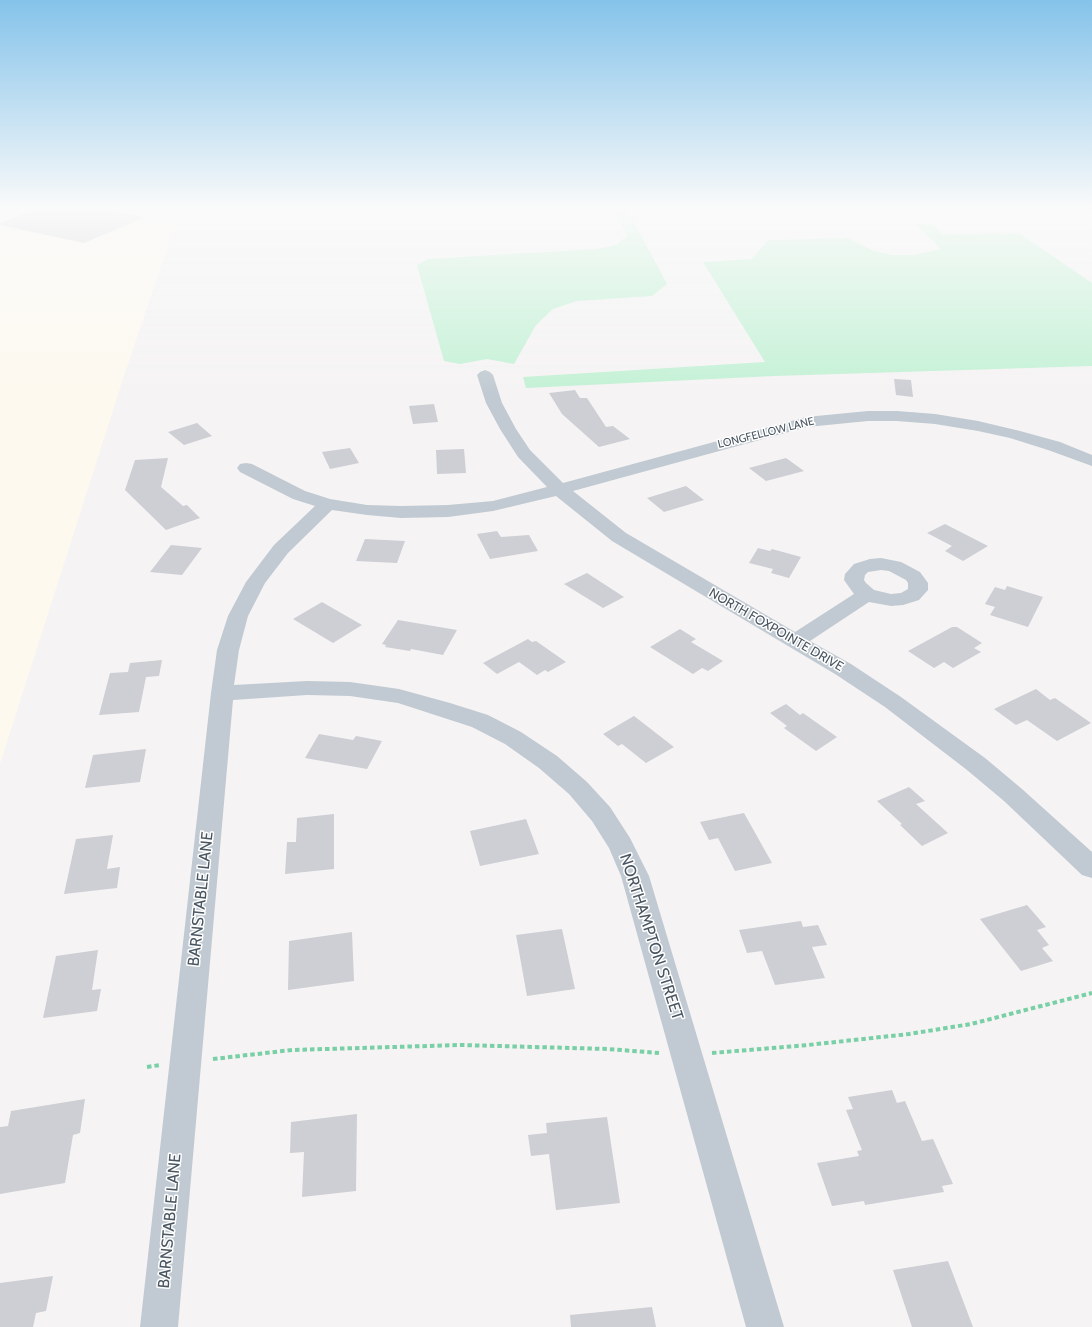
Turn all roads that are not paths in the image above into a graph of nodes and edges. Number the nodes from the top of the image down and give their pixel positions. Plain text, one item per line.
1 (485, 375) dead end
2 (1092, 461) edge
3 (246, 468) dead end
4 (560, 490) junction
5 (328, 504) junction
6 (867, 594) dead end
7 (795, 641) junction
8 (222, 693) junction
9 (1092, 868) edge
10 (160, 1327) edge
11 (765, 1327) edge

1 - 4 street, NORTH FOXPOINTE DRIVE
2 - 4 street, LONGFELLOW LANE
3 - 5 street, LONGFELLOW LANE
4 - 5 street, LONGFELLOW LANE
4 - 7 street, NORTH FOXPOINTE DRIVE
5 - 8 street, BARNSTABLE LANE
6 - 7 street
7 - 9 street, NORTH FOXPOINTE DRIVE
8 - 10 street, BARNSTABLE LANE
8 - 11 street, NORTHAMPTON STREET

